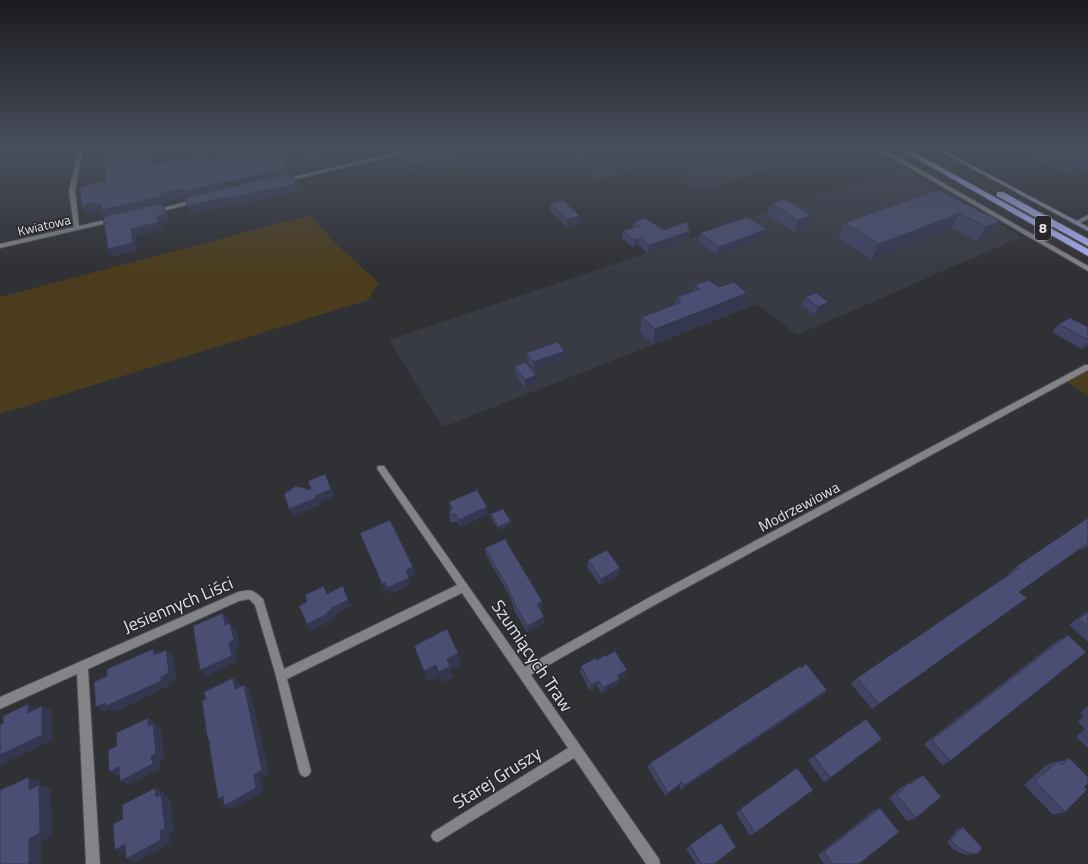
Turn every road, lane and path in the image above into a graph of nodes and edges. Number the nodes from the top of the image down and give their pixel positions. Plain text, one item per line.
1 (73, 189) edge
2 (951, 189) edge
3 (975, 189) edge
4 (992, 189) edge
5 (1013, 189) edge
6 (199, 200) edge
7 (146, 213) edge
8 (1088, 217) edge
9 (123, 218) edge
10 (1076, 223) junction
11 (77, 229) junction
12 (1088, 229) edge
13 (1088, 242) edge
14 (0, 246) edge
15 (1088, 253) edge
16 (1088, 269) edge
17 (1088, 367) edge
18 (381, 468) dead end
19 (464, 587) junction
20 (82, 667) junction
21 (524, 673) junction
22 (281, 676) junction
23 (0, 703) edge
24 (576, 750) junction
25 (305, 771) dead end
26 (437, 836) dead end
27 (93, 864) edge
28 (654, 864) edge

1 - 11 street
2 - 16 street
3 - 15 highway, 8
4 - 13 highway, 8
5 - 10 street
6 - 7 street
8 - 10 street
9 - 11 street, Kwiatowa
10 - 12 street
11 - 14 street, Kwiatowa
17 - 21 street, Modrzewiowa
18 - 19 street, Szumiących Traw
19 - 21 street, Szumiących Traw
19 - 22 street
20 - 22 street, Jesiennych Liści
20 - 23 street, Jesiennych Liści
20 - 27 street
21 - 24 street, Szumiących Traw
22 - 25 street, Jesiennych Liści
24 - 26 street, Starej Gruszy
24 - 28 street, Szumiących Traw

